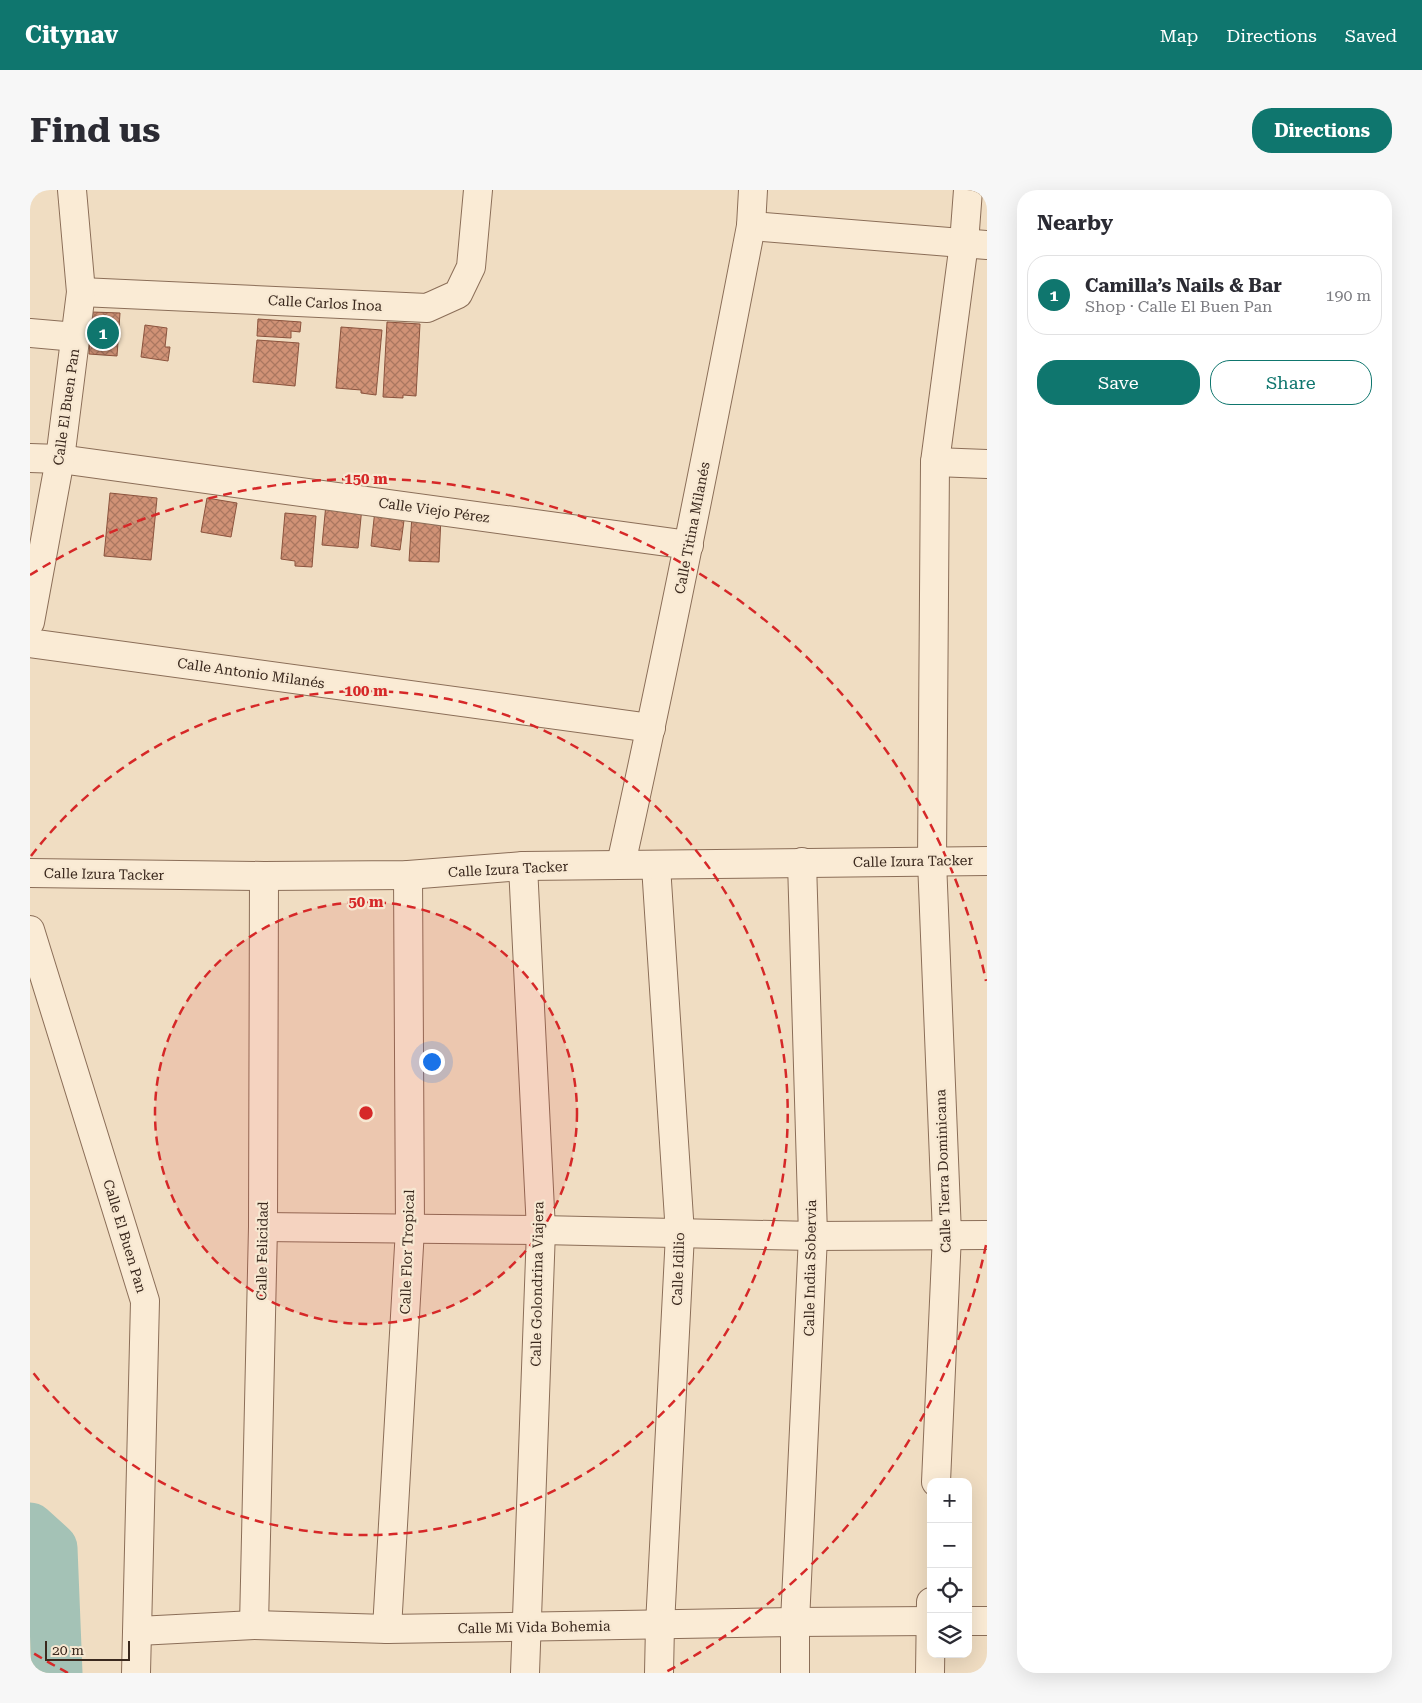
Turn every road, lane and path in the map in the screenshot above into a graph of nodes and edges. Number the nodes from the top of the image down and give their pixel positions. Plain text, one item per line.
1 (72, 190) edge
2 (478, 190) edge
3 (753, 190) edge
4 (968, 190) edge
5 (751, 226) junction
6 (976, 244) edge
7 (81, 292) junction
8 (30, 333) edge
9 (76, 337) junction
10 (30, 458) edge
11 (60, 459) junction
12 (935, 462) junction
13 (987, 464) edge
14 (689, 544) junction
15 (30, 622) edge
16 (30, 642) edge
17 (651, 728) junction
18 (987, 860) edge
19 (932, 861) junction
20 (802, 862) junction
21 (621, 864) junction
22 (523, 866) junction
23 (656, 866) junction
24 (30, 873) edge
25 (408, 875) junction
26 (264, 876) junction
27 (30, 930) edge
28 (263, 1227) junction
29 (410, 1228) junction
30 (541, 1230) junction
31 (680, 1234) junction
32 (947, 1234) junction
33 (987, 1235) edge
34 (813, 1236) junction
35 (936, 1478) edge
36 (927, 1615) edge
37 (972, 1621) edge
38 (987, 1621) edge
39 (795, 1622) junction
40 (660, 1625) junction
41 (254, 1626) junction
42 (525, 1626) junction
43 (387, 1629) junction
44 (138, 1631) junction
45 (930, 1658) edge
46 (136, 1673) edge
47 (524, 1673) edge
48 (659, 1673) edge
49 (795, 1673) edge
50 (930, 1673) edge

1 - 7 street, Calle El Buen Pan
2 - 7 street, Calle Carlos Inoa
3 - 5 street, Calle Titina Milanés
4 - 6 street, Calle Tierra Dominicana
5 - 6 street
5 - 14 street, Calle Titina Milanés
6 - 12 street, Calle Tierra Dominicana
7 - 9 street, Calle El Buen Pan
8 - 9 street
9 - 11 street, Calle El Buen Pan
10 - 11 street, Calle Viejo Pérez
11 - 14 street, Calle Viejo Pérez
11 - 15 street, Calle El Buen Pan
12 - 13 street
12 - 19 street, Calle Tierra Dominicana
14 - 17 street, Calle Titina Milanés
16 - 17 street, Calle Antonio Milanés
17 - 21 street, Calle Titina Milanés
18 - 19 street, Calle Izura Tacker
19 - 20 street, Calle Izura Tacker
19 - 32 street, Calle Tierra Dominicana
20 - 23 street, Calle Izura Tacker
20 - 34 street, Calle India Sobervia
21 - 22 street, Calle Izura Tacker
21 - 23 street, Calle Izura Tacker
22 - 25 street, Calle Izura Tacker
22 - 30 street, Calle Golondrina Viajera
23 - 31 street, Calle Idilio
24 - 26 street, Calle Izura Tacker
25 - 26 street, Calle Izura Tacker
25 - 29 street, Calle Flor Tropical
26 - 28 street, Calle Felicidad
27 - 44 street, Calle El Buen Pan
28 - 29 street
28 - 41 street, Calle Felicidad
29 - 30 street
29 - 43 street, Calle Flor Tropical
30 - 31 street
30 - 42 street, Calle Golondrina Viajera
31 - 34 street
31 - 40 street, Calle Idilio
32 - 33 street
32 - 34 street
32 - 35 street, Calle Tierra Dominicana
34 - 39 street, Calle India Sobervia
36 - 39 street, Calle Mi Vida Bohemia
37 - 38 street
39 - 40 street, Calle Mi Vida Bohemia
39 - 49 street, Calle India Sobervia
40 - 42 street, Calle Mi Vida Bohemia
40 - 48 street, Calle Idilio
41 - 43 street, Calle Mi Vida Bohemia
41 - 44 street, Calle Mi Vida Bohemia
42 - 43 street, Calle Mi Vida Bohemia
42 - 47 street, Calle Golondrina Viajera
44 - 46 street, Calle El Buen Pan
45 - 50 street

